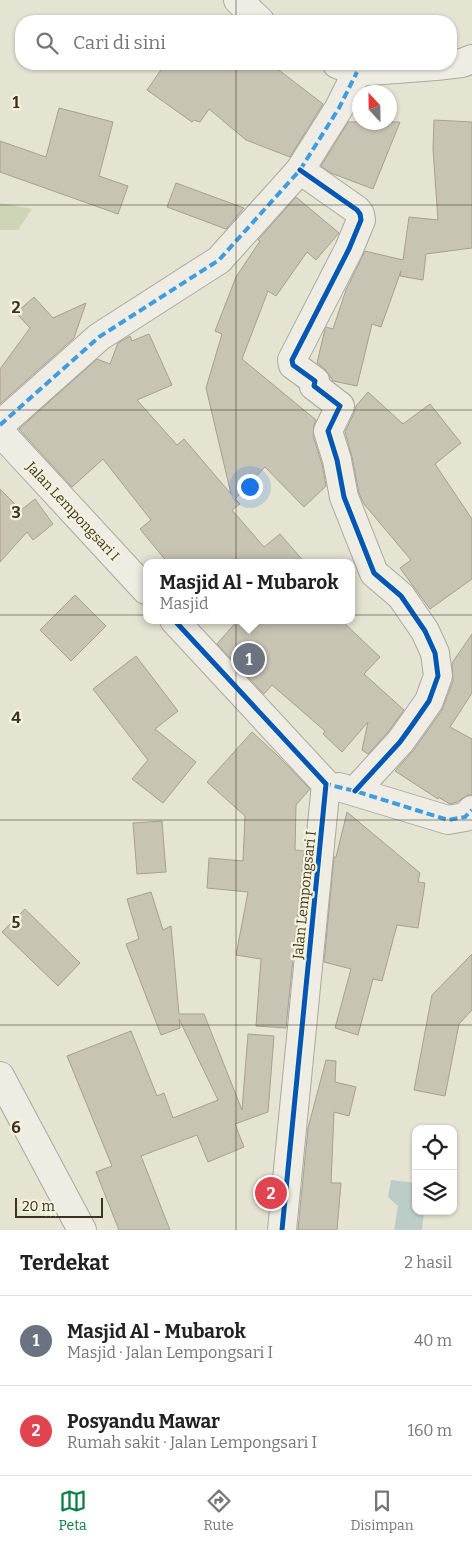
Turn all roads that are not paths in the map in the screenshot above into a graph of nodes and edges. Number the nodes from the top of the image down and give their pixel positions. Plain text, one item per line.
1 (238, 0) edge
2 (254, 15) edge
3 (472, 59) edge
4 (457, 64) edge
5 (347, 70) edge
6 (300, 170) junction
7 (0, 424) edge
8 (0, 432) edge
9 (143, 587) edge
10 (178, 624) edge
11 (326, 784) junction
12 (355, 791) junction
13 (472, 810) edge
14 (0, 1076) edge
15 (7, 1107) edge
16 (82, 1230) edge
17 (282, 1230) edge

1 - 2 street
3 - 4 street
5 - 6 street
6 - 7 street
6 - 12 street
8 - 9 street, Jalan Lempongsari I
10 - 11 street
11 - 12 street
11 - 17 street, Jalan Lempongsari I
12 - 13 street
14 - 15 street
15 - 16 street

